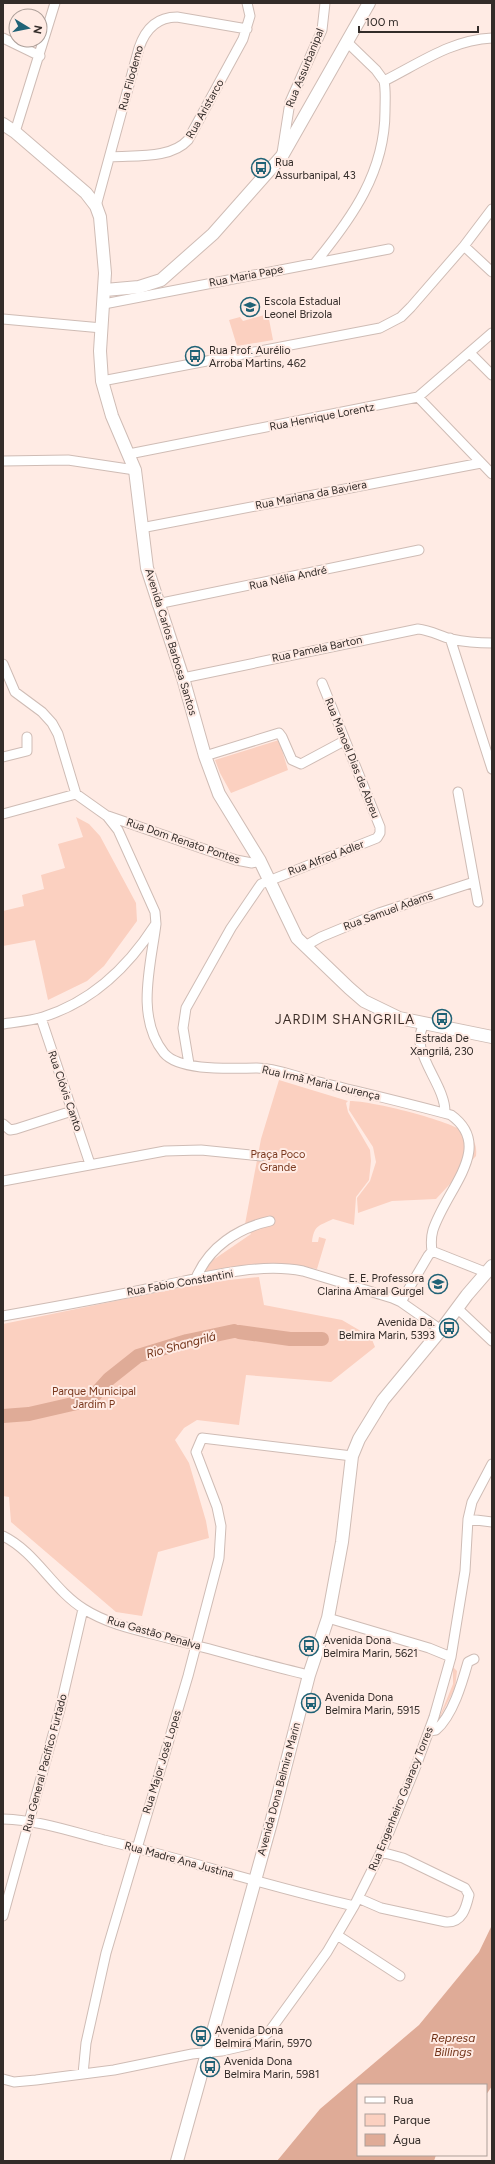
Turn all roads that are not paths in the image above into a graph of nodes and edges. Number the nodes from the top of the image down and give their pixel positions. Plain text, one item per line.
1 (55, 3) edge
2 (247, 3) edge
3 (325, 3) edge
4 (369, 3) edge
5 (247, 29) junction
6 (3, 38) edge
7 (492, 38) edge
8 (347, 42) junction
9 (40, 56) junction
10 (384, 80) junction
11 (3, 124) edge
12 (15, 132) junction
13 (282, 156) junction
14 (111, 157) junction
15 (96, 206) junction
16 (492, 209) edge
17 (464, 246) junction
18 (389, 248) dead end
19 (315, 263) junction
20 (490, 267) edge
21 (161, 280) junction
22 (105, 290) junction
23 (169, 290) junction
24 (104, 304) junction
25 (3, 319) edge
26 (102, 328) junction
27 (492, 333) edge
28 (470, 353) junction
29 (492, 375) edge
30 (102, 381) junction
31 (418, 398) junction
32 (129, 454) junction
33 (3, 461) edge
34 (481, 463) junction
35 (135, 470) junction
36 (492, 474) edge
37 (141, 528) junction
38 (419, 550) dead end
39 (158, 604) junction
40 (450, 638) junction
41 (492, 643) edge
42 (3, 664) edge
43 (183, 678) junction
44 (3, 682) edge
45 (322, 683) dead end
46 (15, 692) junction
47 (27, 736) dead end
48 (344, 741) junction
49 (205, 756) junction
50 (3, 757) edge
51 (492, 769) edge
52 (458, 792) dead end
53 (76, 794) junction
54 (4, 811) edge
55 (106, 816) junction
56 (380, 833) joint
57 (260, 861) junction
58 (269, 880) junction
59 (474, 882) junction
60 (478, 902) dead end
61 (156, 924) junction
62 (305, 946) junction
63 (41, 1018) junction
64 (425, 1023) junction
65 (3, 1024) edge
66 (492, 1037) edge
67 (189, 1064) junction
68 (72, 1111) junction
69 (445, 1113) junction
70 (3, 1124) edge
71 (474, 1124) dead end
72 (261, 1156) dead end
73 (90, 1164) junction
74 (3, 1181) edge
75 (465, 1190) dead end
76 (270, 1221) dead end
77 (432, 1251) junction
78 (489, 1269) edge
79 (196, 1278) junction
80 (401, 1302) junction
81 (457, 1308) junction
82 (3, 1316) edge
83 (441, 1330) junction
84 (492, 1341) edge
85 (352, 1456) junction
86 (492, 1464) edge
87 (468, 1519) junction
88 (492, 1522) edge
89 (3, 1536) edge
90 (83, 1609) junction
91 (328, 1618) junction
92 (196, 1645) junction
93 (451, 1657) junction
94 (474, 1658) dead end
95 (309, 1675) junction
96 (428, 1731) junction
97 (3, 1820) edge
98 (30, 1821) junction
99 (137, 1848) junction
100 (381, 1852) junction
101 (254, 1881) junction
102 (356, 1902) junction
103 (3, 1916) edge
104 (337, 1935) junction
105 (400, 1976) dead end
106 (206, 2053) junction
107 (83, 2074) junction
108 (3, 2079) edge
109 (176, 2161) edge

1 - 9 street
2 - 5 street, Rua Aristarco
3 - 13 street, Rua Assurbanipal
4 - 8 main road
5 - 14 street, Rua Aristarco
5 - 14 street, Rua Filodemo
6 - 9 street
7 - 10 street
8 - 10 street
8 - 13 main road
9 - 12 street
10 - 19 street
11 - 12 main road, Avenida Carlos Barbosa Santos
12 - 15 main road, Avenida Carlos Barbosa Santos
13 - 21 main road
14 - 15 street, Rua Filodemo
15 - 22 main road, Avenida Carlos Barbosa Santos
16 - 17 street
17 - 20 street
17 - 30 street
18 - 19 street, Rua Maria Pape
19 - 23 street, Rua Maria Pape
21 - 22 main road
21 - 23 street
22 - 24 main road, Avenida Carlos Barbosa Santos
23 - 24 street, Rua Maria Pape
24 - 26 main road, Avenida Carlos Barbosa Santos
25 - 26 street
26 - 30 main road, Avenida Carlos Barbosa Santos
27 - 28 street, Rua Henrique Lorentz
28 - 29 street
28 - 31 street, Rua Henrique Lorentz
30 - 32 main road, Avenida Carlos Barbosa Santos
31 - 32 street, Rua Henrique Lorentz
31 - 34 street
32 - 35 main road, Avenida Carlos Barbosa Santos
33 - 35 street
34 - 36 street
34 - 37 street, Rua Mariana da Baviera
35 - 37 main road, Avenida Carlos Barbosa Santos
37 - 39 main road, Avenida Carlos Barbosa Santos
38 - 39 street, Rua Nélia André
39 - 43 main road, Avenida Carlos Barbosa Santos
40 - 41 street, Rua Pamela Barton
40 - 43 street, Rua Pamela Barton
40 - 51 street
42 - 46 street
43 - 49 main road, Avenida Carlos Barbosa Santos
44 - 46 street
45 - 48 street, Rua Manoel Dias de Abreu
46 - 53 street
47 - 50 street
48 - 49 street
48 - 56 street, Rua Manoel Dias de Abreu
49 - 57 main road, Avenida Carlos Barbosa Santos
52 - 59 street
53 - 54 street
53 - 55 street, Rua Irmã Maria Lourença
55 - 57 street, Rua Dom Renato Pontes
55 - 61 street, Rua Irmã Maria Lourença
56 - 58 street, Rua Alfred Adler
57 - 58 main road, Avenida Carlos Barbosa Santos
58 - 62 main road, Avenida Carlos Barbosa Santos
58 - 67 street, Rua Alfred Adler
59 - 60 street
59 - 62 street, Rua Samuel Adams
61 - 63 street
61 - 67 street, Rua Irmã Maria Lourença
62 - 64 main road, Avenida Carlos Barbosa Santos
63 - 65 street
63 - 68 street, Rua Clóvis Canto
64 - 66 main road, Avenida Carlos Barbosa Santos
64 - 69 street
67 - 69 street, Rua Irmã Maria Lourença
68 - 70 street
68 - 73 street, Rua Clóvis Canto
69 - 71 street, Rua Irmã Maria Lourença
72 - 73 street
73 - 74 street
75 - 77 street
76 - 79 street
77 - 78 street
77 - 80 street
78 - 81 main road, Avenida Dona Belmira Marin
79 - 80 street, Rua Fabio Constantini
79 - 82 street, Rua Fabio Constantini
80 - 83 street, Rua Fabio Constantini
81 - 83 main road, Avenida Dona Belmira Marin
81 - 84 street
83 - 85 main road, Avenida Dona Belmira Marin
85 - 91 main road, Avenida Dona Belmira Marin
85 - 92 street, Rua Major José Lopes
86 - 87 street, Rua Engenheiro Guaracy Torres
87 - 88 street
87 - 93 street, Rua Engenheiro Guaracy Torres
89 - 90 street, Rua Gastão Penalva
90 - 92 street, Rua Gastão Penalva
90 - 98 street, Rua General Pacífico Furtado
91 - 93 street
91 - 95 main road, Avenida Dona Belmira Marin
92 - 95 street, Rua Gastão Penalva
92 - 99 street, Rua Major José Lopes
93 - 96 street, Rua Engenheiro Guaracy Torres
94 - 96 street
95 - 101 main road, Avenida Dona Belmira Marin
96 - 100 street, Rua Engenheiro Guaracy Torres
97 - 98 street, Rua Madre Ana Justina
98 - 99 street, Rua Madre Ana Justina
98 - 103 street, Rua General Pacífico Furtado
99 - 101 street, Rua Madre Ana Justina
99 - 107 street, Rua Major José Lopes
100 - 102 street, Rua Engenheiro Guaracy Torres
100 - 102 street, Rua Madre Ana Justina
101 - 102 street, Rua Madre Ana Justina
101 - 106 main road, Avenida Dona Belmira Marin
102 - 104 street, Rua Engenheiro Guaracy Torres
104 - 105 street
104 - 106 street, Rua Engenheiro Guaracy Torres
106 - 107 street, Rua Engenheiro Guaracy Torres
106 - 109 main road, Avenida Dona Belmira Marin
107 - 108 street, Rua Engenheiro Guaracy Torres

